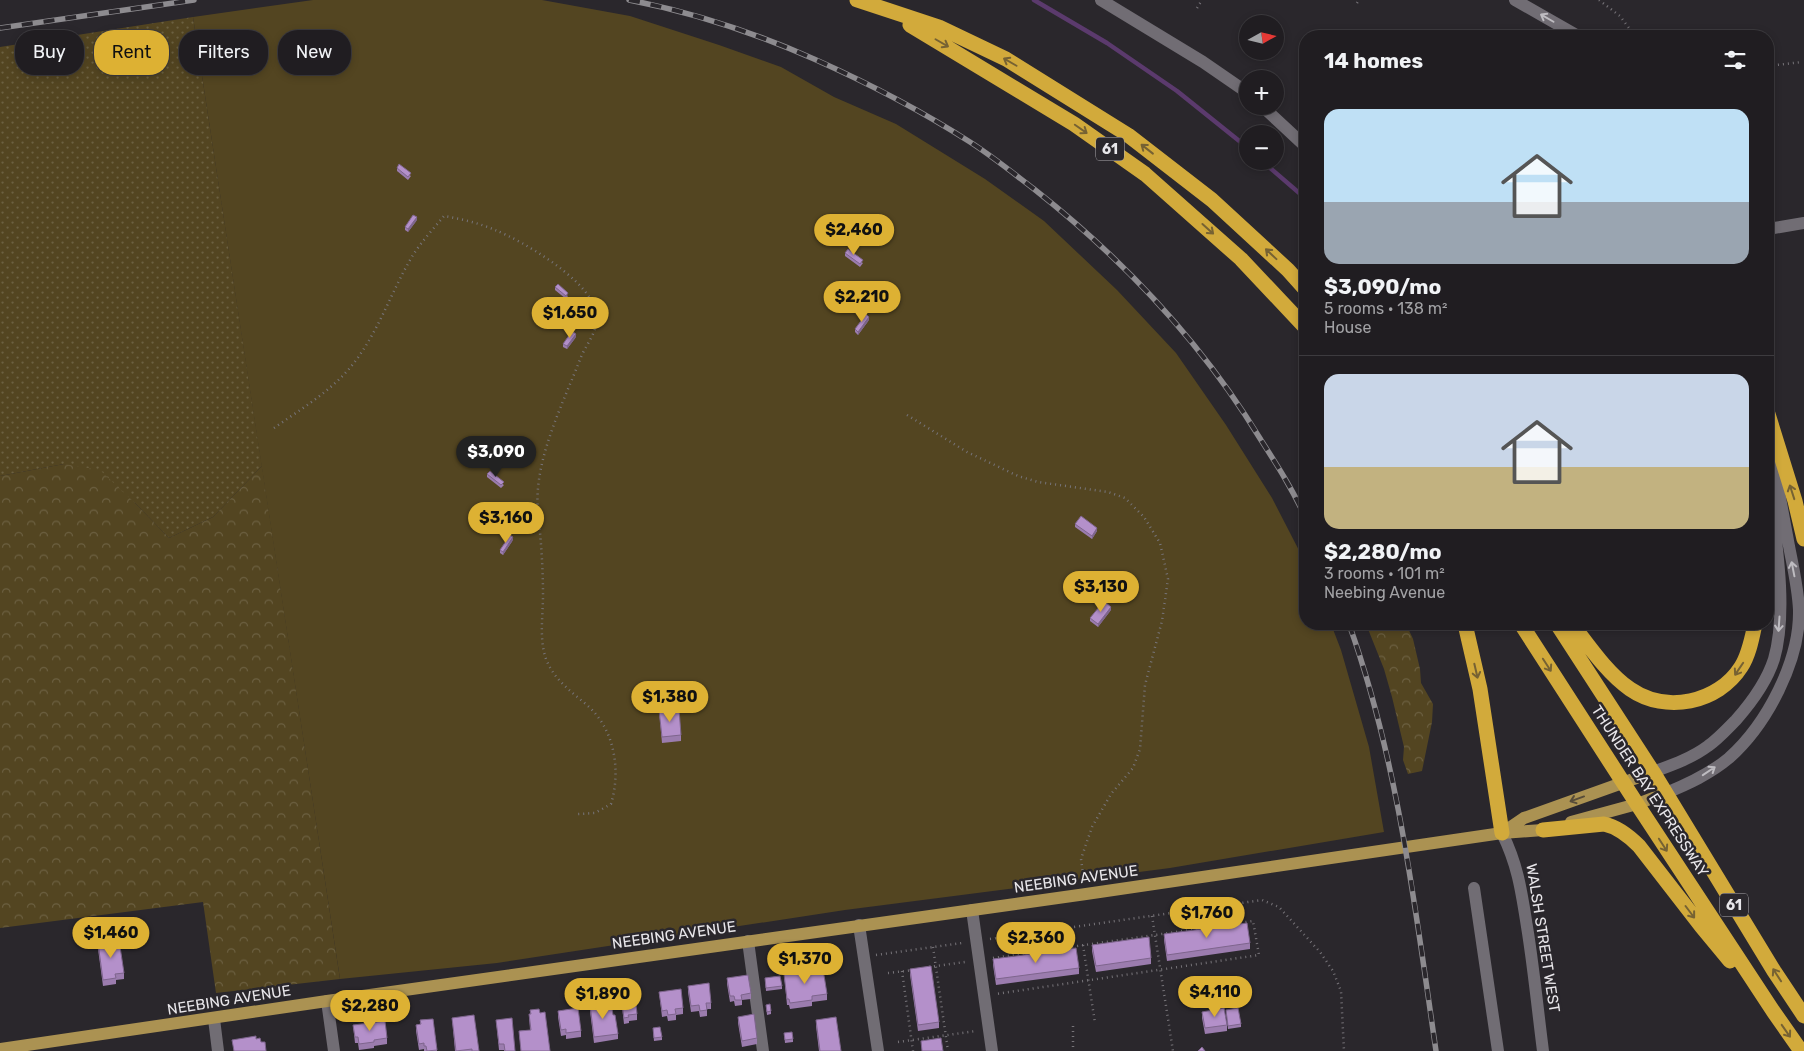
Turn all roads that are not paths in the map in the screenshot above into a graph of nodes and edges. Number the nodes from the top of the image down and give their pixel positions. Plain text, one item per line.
1 (857, 0) edge
2 (1101, 0) edge
3 (1515, 0) edge
4 (885, 10) junction
5 (1568, 30) edge
6 (1239, 87) edge
7 (1272, 115) edge
8 (1299, 140) edge
9 (1804, 223) edge
10 (1774, 228) edge
11 (1299, 282) edge
12 (1299, 321) edge
13 (1774, 433) edge
14 (1774, 465) edge
15 (1774, 536) edge
16 (1804, 539) edge
17 (1466, 630) edge
18 (1525, 630) edge
19 (1561, 630) edge
20 (1577, 630) edge
21 (1754, 630) edge
22 (1653, 772) junction
23 (1623, 782) junction
24 (1666, 792) junction
25 (1637, 804) junction
26 (1543, 830) junction
27 (1502, 833) junction
28 (1474, 888) dead end
29 (972, 910) junction
30 (859, 925) junction
31 (748, 941) junction
32 (327, 1001) junction
33 (1772, 1011) junction
34 (1804, 1016) edge
35 (214, 1019) junction
36 (0, 1049) edge
37 (218, 1051) edge
38 (334, 1051) edge
39 (763, 1051) edge
40 (878, 1051) edge
41 (992, 1051) edge
42 (1498, 1051) edge
43 (1543, 1051) edge
44 (1801, 1051) edge

1 - 4 highway, 61
2 - 6 street
5 -> 3 street
11 -> 4 highway, 61
4 -> 12 highway, 61
7 - 8 street
9 - 10 street
16 -> 13 highway
24 -> 14 street
15 -> 22 street
17 -> 27 highway
18 -> 23 highway, THUNDER BAY EXPRESSWAY / 61
19 - 22 highway, THUNDER BAY EXPRESSWAY / 61
21 -> 20 highway
22 - 23 main road, NEEBING AVENUE
22 - 24 highway, THUNDER BAY EXPRESSWAY / 61
23 - 25 highway, THUNDER BAY EXPRESSWAY / 61
23 -> 27 main road, NEEBING AVENUE
24 - 25 main road, NEEBING AVENUE
34 -> 24 highway, THUNDER BAY EXPRESSWAY / 61
25 - 26 main road, NEEBING AVENUE
25 -> 33 highway, THUNDER BAY EXPRESSWAY / 61
26 - 27 main road, NEEBING AVENUE
26 -> 33 highway
27 - 29 main road, NEEBING AVENUE
27 - 43 street, WALSH STREET WEST
28 - 42 street
29 - 30 main road, NEEBING AVENUE
29 - 41 street
30 - 31 main road, NEEBING AVENUE
30 - 40 street
31 - 32 main road, NEEBING AVENUE
31 - 39 street
32 - 35 main road, NEEBING AVENUE
32 - 38 street
33 -> 44 highway, THUNDER BAY EXPRESSWAY / 61
35 - 36 main road, NEEBING AVENUE
35 - 37 street

